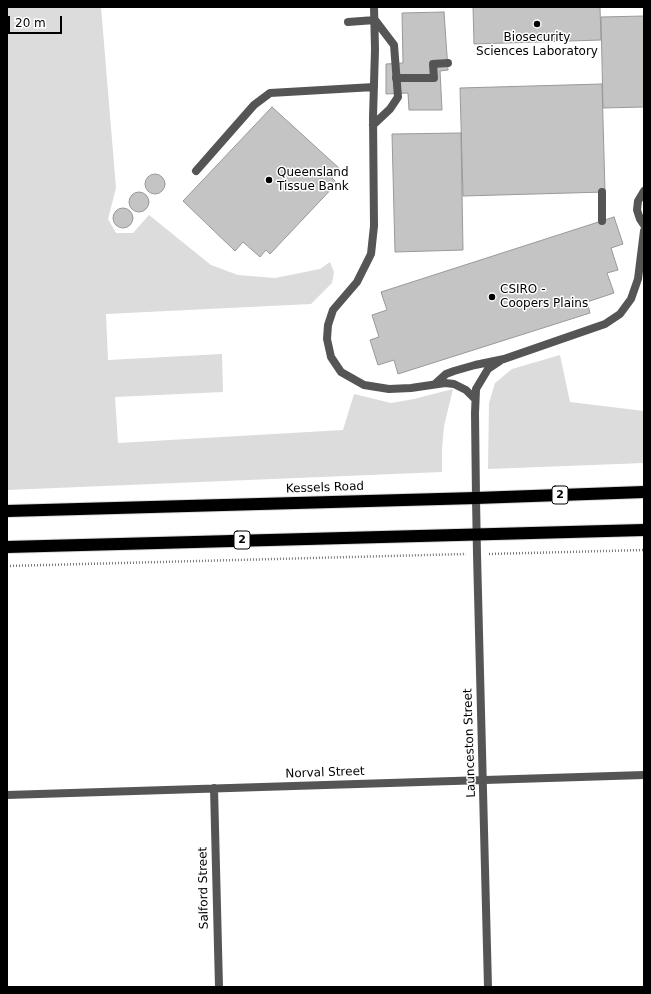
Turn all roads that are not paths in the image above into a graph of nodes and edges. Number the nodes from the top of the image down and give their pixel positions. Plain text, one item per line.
1 (374, 7) edge
2 (375, 20) junction
3 (348, 22) dead end
4 (448, 63) dead end
5 (396, 78) junction
6 (374, 87) junction
7 (373, 125) junction
8 (196, 170) dead end
9 (602, 192) dead end
10 (644, 192) edge
11 (602, 221) dead end
12 (644, 225) edge
13 (644, 231) edge
14 (641, 280) edge
15 (504, 359) junction
16 (435, 384) junction
17 (475, 399) junction
18 (644, 492) edge
19 (476, 498) junction
20 (7, 511) edge
21 (644, 530) edge
22 (476, 534) junction
23 (7, 547) edge
24 (644, 775) edge
25 (483, 780) junction
26 (214, 788) junction
27 (7, 795) edge
28 (219, 987) edge
29 (488, 987) edge

1 - 2 street
2 - 3 street
2 - 5 street
2 - 6 street
4 - 5 street
5 - 7 street
6 - 7 street
6 - 8 street
7 - 16 street
9 - 11 street
10 - 12 street
13 - 14 street
14 - 15 street
15 - 16 street
15 - 17 street, Launceston Street
16 - 17 street
17 - 19 street, Launceston Street
18 - 19 highway, Kessels Road / 2
19 - 20 highway, Kessels Road / 2
19 - 22 street, Launceston Street
21 - 22 highway, 2
22 - 23 highway, 2
22 - 25 street, Launceston Street
24 - 25 street, Norval Street
25 - 26 street, Norval Street
25 - 29 street, Launceston Street
26 - 27 street, Norval Street
26 - 28 street, Salford Street

